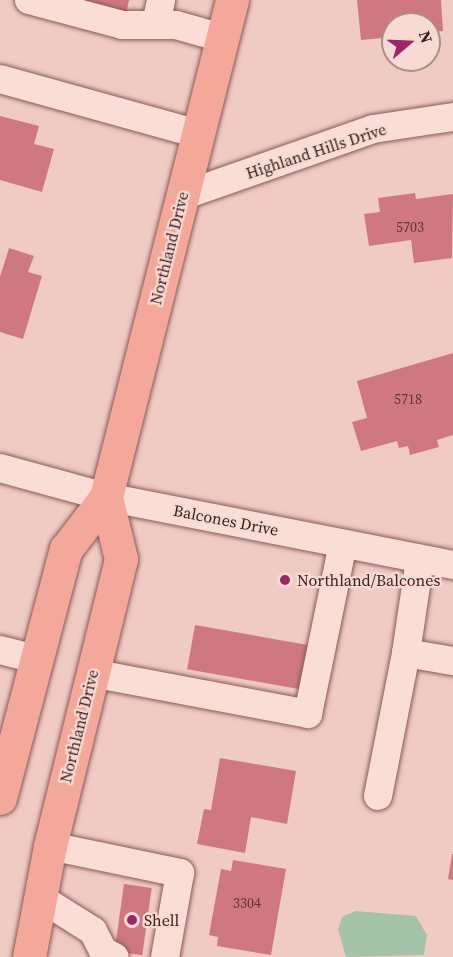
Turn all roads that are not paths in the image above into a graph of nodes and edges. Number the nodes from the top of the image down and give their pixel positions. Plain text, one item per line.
1 (29, 0) edge
2 (232, 0) edge
3 (159, 12) edge
4 (222, 38) junction
5 (0, 79) edge
6 (453, 117) edge
7 (198, 134) junction
8 (182, 196) junction
9 (0, 468) edge
10 (106, 497) junction
11 (343, 544) junction
12 (420, 559) junction
13 (453, 565) edge
14 (0, 650) edge
15 (405, 653) junction
16 (37, 659) junction
17 (453, 661) edge
18 (92, 674) junction
19 (378, 796) dead end
20 (0, 798) edge
21 (50, 846) junction
22 (39, 897) junction
23 (35, 950) edge
24 (115, 957) edge
25 (165, 957) edge

1 - 3 street
2 - 4 main road, Northland Drive
3 - 4 street
4 - 7 main road, Northland Drive
5 - 7 street
6 - 8 street, Highland Hills Drive
7 - 8 main road, Northland Drive
8 - 10 main road, Northland Drive
9 - 10 street, Balcones Drive
10 - 11 street, Balcones Drive
10 - 16 main road, Northland Drive
10 - 18 main road, Northland Drive
11 - 12 street, Balcones Drive
11 - 18 street
12 - 13 street, Balcones Drive
12 - 15 street
14 - 16 street
15 - 17 street
15 - 19 street
16 - 20 main road, Northland Drive
18 - 21 main road, Northland Drive
21 - 22 main road, Northland Drive
21 - 25 street
22 - 23 main road, Northland Drive
22 - 24 street

